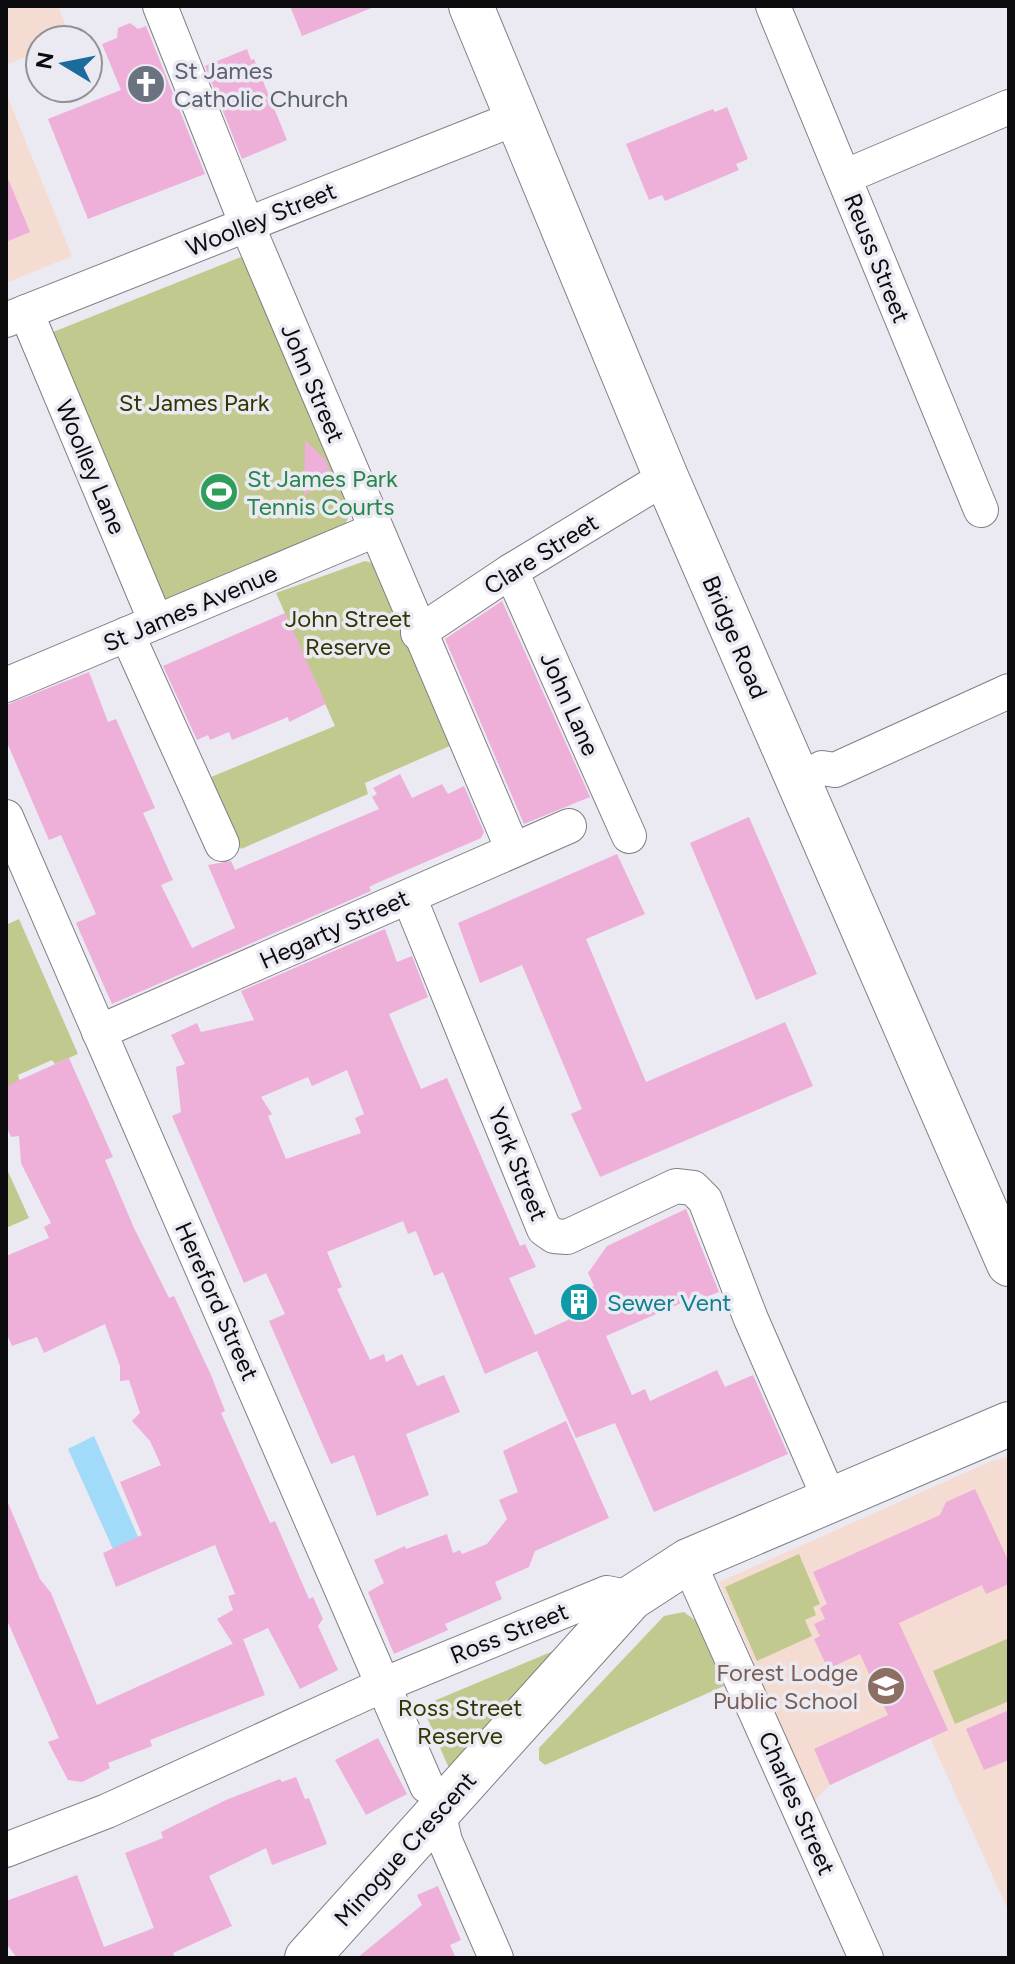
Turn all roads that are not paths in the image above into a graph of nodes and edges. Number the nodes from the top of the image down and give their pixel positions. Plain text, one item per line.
1 (160, 6) edge
2 (471, 6) edge
3 (773, 6) edge
4 (1009, 107) edge
5 (516, 118) junction
6 (844, 177) junction
7 (247, 225) junction
8 (16, 316) edge
9 (666, 477) junction
10 (981, 510) dead end
11 (375, 530) junction
12 (511, 571) junction
13 (142, 628) junction
14 (418, 633) junction
15 (6, 685) edge
16 (1009, 691) edge
17 (797, 781) junction
18 (6, 817) edge
19 (569, 826) dead end
20 (629, 836) dead end
21 (222, 844) dead end
22 (513, 850) junction
23 (409, 897) junction
24 (99, 1032) junction
25 (1009, 1264) edge
26 (1009, 1424) edge
27 (830, 1500) junction
28 (688, 1561) junction
29 (631, 1598) junction
30 (383, 1685) junction
31 (432, 1799) junction
32 (6, 1850) edge
33 (307, 1958) edge
34 (496, 1958) edge
35 (866, 1958) edge

1 - 7 street, John Street
2 - 5 main road, Bridge Road
3 - 6 street, Reuss Street
4 - 6 street
5 - 7 street, Woolley Street
5 - 9 main road, Bridge Road
6 - 10 street, Reuss Street
7 - 8 street, Woolley Street
7 - 11 street, John Street
8 - 13 street, Woolley Lane
9 - 12 street, Clare Street
9 - 17 main road, Bridge Road
11 - 13 street, St James Avenue
11 - 14 street, John Street
12 - 14 street, Clare Street
12 - 20 street, John Lane
13 - 15 street, St James Avenue
13 - 21 street, Woolley Lane
14 - 22 street, John Street
16 - 17 street
17 - 25 main road, Bridge Road
18 - 24 street, Hereford Street
19 - 22 street, Hegarty Street
22 - 23 street, Hegarty Street
23 - 24 street, Hegarty Street
23 - 27 street, York Street
24 - 30 street, Hereford Street
26 - 27 main road
27 - 28 main road
28 - 29 main road
28 - 35 street, Charles Street
29 - 30 street, Ross Street
29 - 31 main road, Minogue Crescent
30 - 31 street, Hereford Street
30 - 32 street, Ross Street
31 - 33 main road, Minogue Crescent
31 - 34 street, Hereford Street

